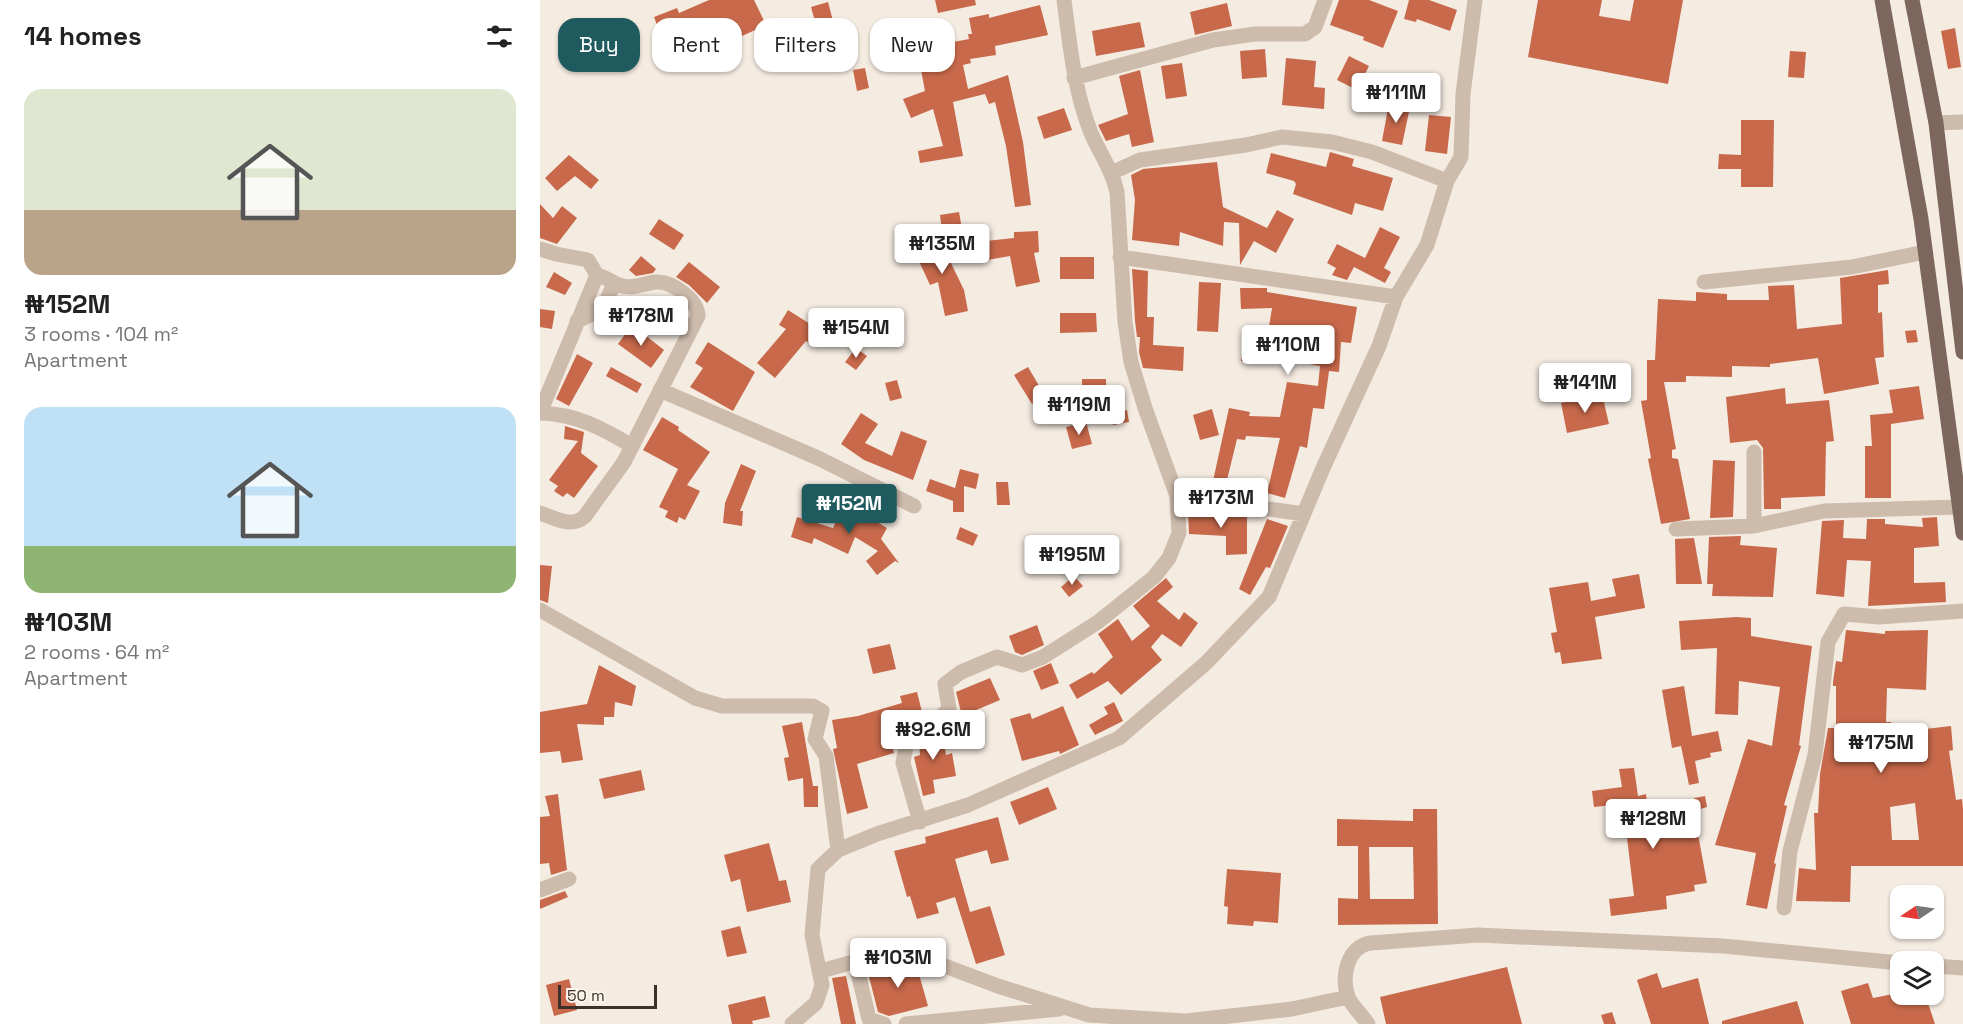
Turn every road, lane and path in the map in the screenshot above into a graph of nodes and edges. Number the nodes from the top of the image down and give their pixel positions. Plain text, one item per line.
1 (1064, 0) edge
2 (1324, 0) edge
3 (1882, 0) edge
4 (1912, 0) edge
5 (1471, 1) edge
6 (1074, 78) junction
7 (1963, 122) edge
8 (1936, 123) junction
9 (1113, 172) junction
10 (1447, 181) junction
11 (540, 249) edge
12 (1925, 252) junction
13 (1120, 257) junction
14 (597, 275) junction
15 (1704, 282) dead end
16 (613, 283) junction
17 (1396, 297) junction
18 (577, 321) junction
19 (1963, 352) edge
20 (660, 390) junction
21 (540, 413) edge
22 (632, 446) junction
23 (1754, 452) dead end
24 (1177, 496) junction
25 (914, 506) dead end
26 (1959, 507) junction
27 (540, 513) edge
28 (1304, 514) junction
29 (1754, 526) junction
30 (1676, 530) dead end
31 (1963, 533) edge
32 (540, 610) edge
33 (1963, 611) edge
34 (920, 822) junction
35 (838, 850) junction
36 (569, 879) dead end
37 (540, 890) edge
38 (1784, 908) dead end
39 (855, 960) junction
40 (1890, 962) edge
41 (1944, 967) edge
42 (1963, 968) edge
43 (821, 971) junction
44 (1348, 997) junction
45 (1065, 1008) junction
46 (969, 1021) edge
47 (792, 1024) edge
48 (884, 1024) edge
49 (906, 1024) edge
50 (1368, 1024) edge

1 - 6 street
2 - 6 street
3 - 12 main road
4 - 8 main road
5 - 10 street
6 - 9 street
7 - 8 street
8 - 19 main road
9 - 10 street
9 - 13 street
10 - 17 street
11 - 14 street
12 - 15 street
12 - 26 main road
13 - 17 street
13 - 24 street
14 - 16 street
14 - 18 street
16 - 18 street
16 - 20 street
17 - 28 street
18 - 21 street
20 - 22 street
20 - 25 street
21 - 22 street
22 - 27 street
23 - 29 street
24 - 28 street
24 - 34 street
26 - 29 street
26 - 31 main road
28 - 34 street
29 - 30 street
32 - 35 street
33 - 38 street
34 - 35 street
35 - 43 street
36 - 37 street
39 - 43 street
39 - 45 street
39 - 48 street
40 - 44 street
41 - 42 street
43 - 47 street
44 - 45 street
44 - 50 street
45 - 46 street
46 - 49 street

